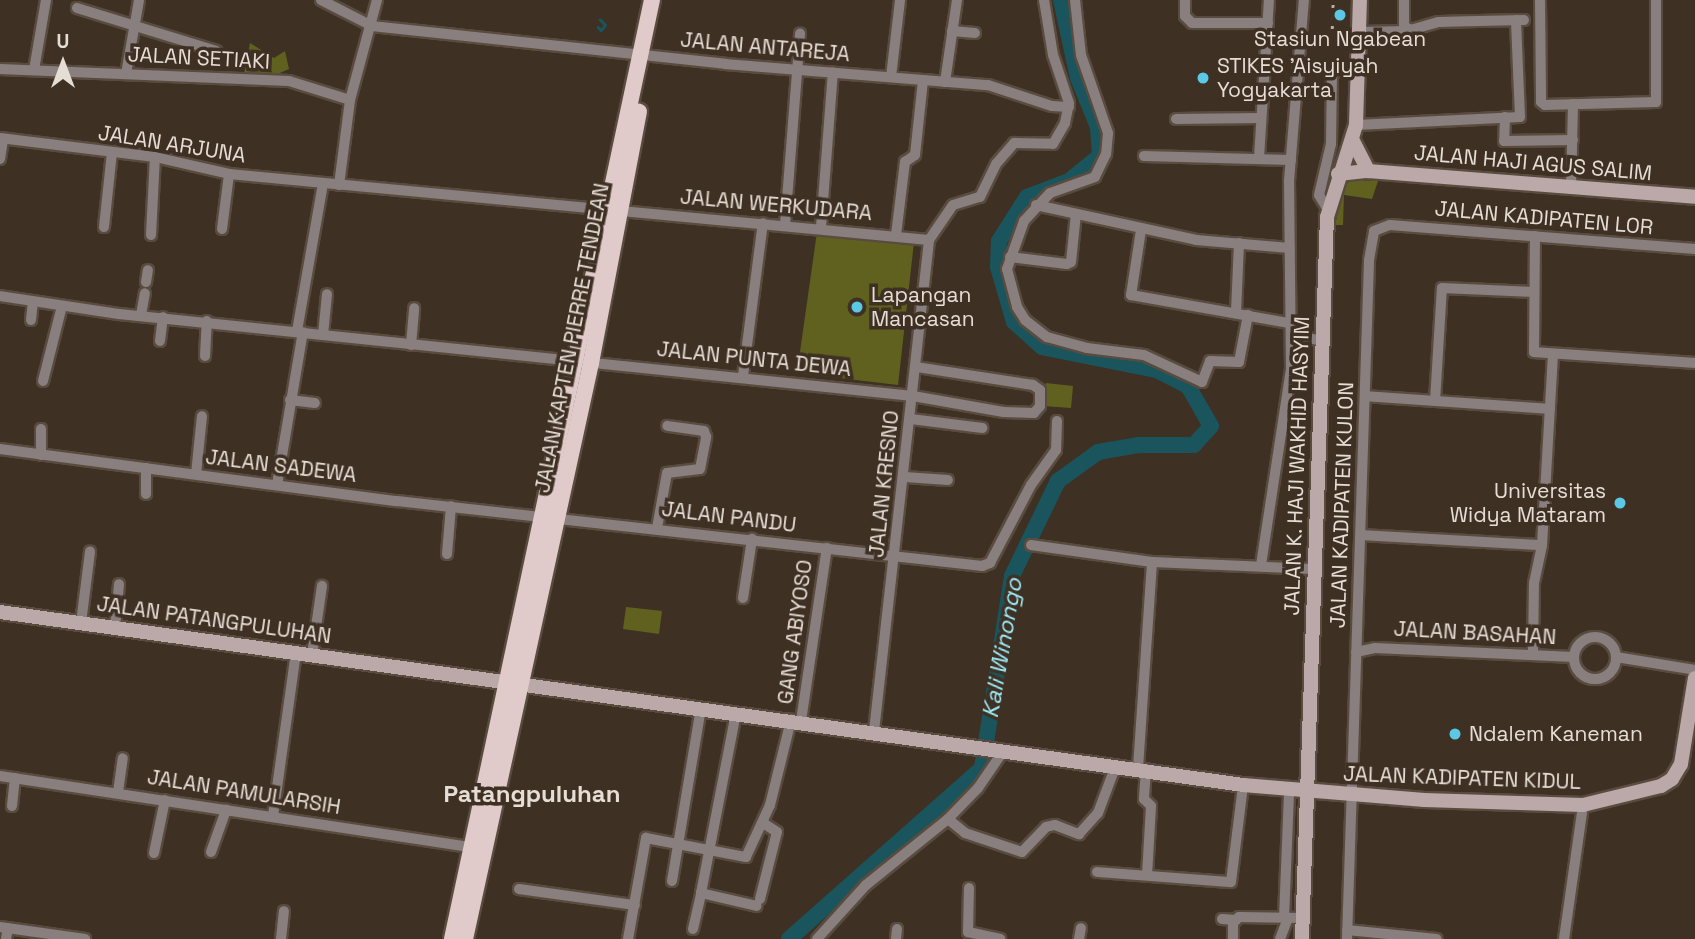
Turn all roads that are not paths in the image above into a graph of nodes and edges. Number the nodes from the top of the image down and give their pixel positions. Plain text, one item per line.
1 (46, 0) edge
2 (139, 0) edge
3 (321, 0) edge
4 (377, 0) edge
5 (652, 0) edge
6 (662, 0) edge
7 (900, 0) edge
8 (957, 0) edge
9 (1044, 0) edge
10 (1075, 0) edge
11 (1185, 0) edge
12 (1269, 0) edge
13 (1304, 0) edge
14 (1360, 0) edge
15 (1404, 0) edge
16 (1540, 0) edge
17 (1656, 0) edge
18 (77, 8) dead end
19 (1268, 23) junction
20 (134, 25) junction
21 (372, 26) junction
22 (1410, 30) junction
23 (952, 31) junction
24 (1360, 32) junction
25 (975, 33) dead end
26 (800, 34) dead end
27 (217, 51) dead end
28 (646, 55) junction
29 (1359, 67) junction
30 (0, 68) edge
31 (801, 69) junction
32 (34, 70) junction
33 (833, 72) junction
34 (126, 74) junction
35 (891, 77) junction
36 (923, 80) junction
37 (945, 82) junction
38 (351, 100) junction
39 (1573, 104) junction
40 (1069, 107) junction
41 (1260, 117) junction
42 (1505, 117) junction
43 (1176, 119) dead end
44 (1356, 125) junction
45 (2, 139) edge
46 (1573, 140) junction
47 (1353, 141) junction
48 (1331, 144) junction
49 (112, 152) junction
50 (1144, 156) dead end
51 (155, 157) junction
52 (1259, 158) junction
53 (0, 159) edge
54 (1291, 160) junction
55 (1340, 168) junction
56 (1368, 171) junction
57 (229, 174) junction
58 (323, 183) junction
59 (339, 185) junction
60 (1571, 187) junction
61 (1695, 197) edge
62 (1036, 205) junction
63 (614, 209) junction
64 (1328, 209) junction
65 (1076, 214) junction
66 (763, 223) junction
67 (785, 225) junction
68 (1390, 225) joint
69 (104, 227) dead end
70 (821, 227) junction
71 (222, 229) dead end
72 (1140, 230) junction
73 (151, 235) dead end
74 (896, 235) junction
75 (1535, 236) junction
76 (929, 240) junction
77 (1239, 243) junction
78 (1290, 248) junction
79 (1695, 249) edge
80 (1010, 257) junction
81 (148, 270) dead end
82 (146, 282) dead end
83 (1534, 292) junction
84 (145, 293) dead end
85 (327, 294) dead end
86 (0, 296) edge
87 (33, 302) junction
88 (62, 306) junction
89 (414, 308) dead end
90 (1237, 312) junction
91 (141, 315) junction
92 (1248, 315) junction
93 (163, 317) junction
94 (31, 320) dead end
95 (207, 321) junction
96 (1293, 329) junction
97 (300, 332) junction
98 (323, 335) junction
99 (160, 341) dead end
100 (1322, 341) junction
101 (411, 345) junction
102 (1553, 355) junction
103 (205, 356) dead end
104 (583, 362) junction
105 (1695, 363) edge
106 (917, 367) junction
107 (743, 376) junction
108 (43, 381) dead end
109 (913, 396) junction
110 (1365, 396) junction
111 (290, 400) junction
112 (1435, 401) junction
113 (315, 403) dead end
114 (1550, 409) junction
115 (202, 416) dead end
116 (911, 419) junction
117 (1057, 421) dead end
118 (667, 426) dead end
119 (982, 428) dead end
120 (41, 429) dead end
121 (0, 449) edge
122 (40, 454) junction
123 (146, 468) junction
124 (196, 474) junction
125 (905, 477) junction
126 (948, 480) dead end
127 (277, 485) junction
128 (146, 494) dead end
129 (452, 506) junction
130 (549, 517) junction
131 (657, 528) junction
132 (1361, 535) junction
133 (752, 539) junction
134 (1031, 545) dead end
135 (1542, 545) junction
136 (827, 548) junction
137 (90, 552) dead end
138 (447, 554) dead end
139 (896, 556) junction
140 (1152, 562) junction
141 (1261, 565) junction
142 (1313, 569) junction
143 (119, 584) dead end
144 (322, 586) dead end
145 (743, 598) dead end
146 (0, 612) edge
147 (81, 623) junction
148 (115, 628) junction
149 (1356, 639) junction
150 (1375, 648) junction
151 (1356, 652) junction
152 (296, 653) junction
153 (1533, 653) junction
154 (312, 656) junction
155 (1574, 657) junction
156 (1616, 657) junction
157 (1695, 670) edge
158 (1695, 678) edge
159 (512, 688) junction
160 (701, 708) junction
161 (736, 713) junction
162 (796, 721) junction
163 (874, 731) junction
164 (1003, 750) junction
165 (123, 758) dead end
166 (1116, 765) junction
167 (1142, 769) junction
168 (0, 776) edge
169 (15, 778) junction
170 (1243, 785) junction
171 (1289, 791) junction
172 (118, 793) junction
173 (1310, 793) junction
174 (1352, 797) junction
175 (165, 800) junction
176 (1583, 805) junction
177 (12, 806) dead end
178 (226, 810) junction
179 (273, 816) junction
180 (947, 819) junction
181 (763, 823) junction
182 (679, 842) junction
183 (709, 848) junction
184 (477, 849) junction
185 (211, 852) dead end
186 (154, 853) dead end
187 (1097, 872) dead end
188 (1147, 875) junction
189 (672, 881) dead end
190 (969, 888) dead end
191 (519, 889) dead end
192 (701, 894) junction
193 (635, 905) junction
194 (284, 911) dead end
195 (1292, 918) junction
196 (1222, 919) dead end
197 (1236, 920) junction
198 (4, 927) edge
199 (693, 929) dead end
200 (1347, 934) edge
201 (6, 939) edge
202 (85, 939) edge
203 (281, 939) edge
204 (452, 939) edge
205 (465, 939) edge
206 (628, 939) edge
207 (817, 939) edge
208 (1000, 939) edge
209 (1233, 939) edge
210 (1280, 939) edge
211 (1302, 939) edge
212 (1437, 939) edge
213 (1564, 939) edge

1 - 32 street
2 - 20 street
3 - 21 street
4 - 21 street
5 - 28 main road, JALAN KAPTEN PIERRE TENDEAN
6 - 28 main road, JALAN KAPTEN PIERRE TENDEAN
7 - 35 street
8 - 23 street
9 - 40 street
10 - 62 street
11 - 19 street
12 - 19 street
13 - 54 street
14 - 24 street, JALAN K. HAJI WAKHID HASYIM
15 - 22 street
16 - 39 street
17 - 39 street
18 - 20 street
19 - 41 street
20 - 27 street
20 - 34 street
21 - 28 street, JALAN ANTAREJA
21 - 38 street
22 - 24 street
22 - 42 street
23 - 25 street
23 - 37 street
24 - 29 street, JALAN K. HAJI WAKHID HASYIM
26 - 31 street
28 - 31 street, JALAN ANTAREJA
28 - 63 main road, JALAN KAPTEN PIERRE TENDEAN
29 - 44 street, JALAN K. HAJI WAKHID HASYIM
29 - 48 street
30 - 32 street, JALAN SETIAKI
31 - 33 street, JALAN ANTAREJA
31 - 67 street
32 - 34 street, JALAN SETIAKI
33 - 35 street, JALAN ANTAREJA
33 - 70 street
34 - 38 street, JALAN SETIAKI
35 - 36 street, JALAN ANTAREJA
36 - 37 street, JALAN ANTAREJA
36 - 74 street
37 - 40 street, JALAN ANTAREJA
38 - 59 street
39 - 46 street
40 - 76 street
41 - 43 street
41 - 52 street
42 - 44 street
42 - 46 street
44 - 47 street, JALAN K. HAJI WAKHID HASYIM
45 - 49 street, JALAN ARJUNA
45 - 53 street
46 - 60 street
47 - 55 street, JALAN K. HAJI WAKHID HASYIM
47 - 56 street
48 - 55 street
48 - 64 street
49 - 51 street, JALAN ARJUNA
49 - 69 street
50 - 52 street
51 - 57 street, JALAN ARJUNA
51 - 73 street
52 - 54 street
54 - 78 street
55 - 56 street, JALAN HAJI AGUS SALIM
55 - 64 street, JALAN K. HAJI WAKHID HASYIM
56 - 60 street, JALAN HAJI AGUS SALIM
57 - 58 street, JALAN ARJUNA
57 - 71 street
58 - 59 street, JALAN ARJUNA
58 - 97 street
59 - 63 street, JALAN ARJUNA
60 - 61 street, JALAN HAJI AGUS SALIM
62 - 65 street
62 - 80 street
63 - 66 street, JALAN WERKUDARA
63 - 104 main road, JALAN KAPTEN PIERRE TENDEAN
64 - 100 street, JALAN K. HAJI WAKHID HASYIM
65 - 72 street
65 - 80 street
66 - 67 street, JALAN WERKUDARA
66 - 107 street
67 - 70 street, JALAN WERKUDARA
68 - 75 street, JALAN KADIPATEN LOR
68 - 110 street, JALAN KADIPATEN KULON
70 - 74 street, JALAN WERKUDARA
72 - 77 street
72 - 90 street
74 - 76 street, JALAN WERKUDARA
75 - 79 street, JALAN KADIPATEN LOR
75 - 83 street
76 - 106 street, JALAN KRESNO
77 - 78 street
77 - 90 street
78 - 96 street
80 - 92 street
81 - 82 street
83 - 102 street
83 - 112 street
84 - 91 street
85 - 98 street
86 - 87 street, JALAN PUNTA DEWA
87 - 88 street, JALAN PUNTA DEWA
87 - 94 street
88 - 91 street, JALAN PUNTA DEWA
88 - 108 street
89 - 101 street
90 - 92 street
91 - 93 street, JALAN PUNTA DEWA
92 - 96 street
93 - 95 street, JALAN PUNTA DEWA
93 - 99 street
95 - 97 street, JALAN PUNTA DEWA
95 - 103 street
96 - 100 street
96 - 141 street
97 - 98 street, JALAN PUNTA DEWA
97 - 111 street
98 - 101 street, JALAN PUNTA DEWA
100 - 142 street, JALAN K. HAJI WAKHID HASYIM
101 - 104 street, JALAN PUNTA DEWA
102 - 105 street
102 - 114 street
104 - 107 street, JALAN PUNTA DEWA
104 - 130 main road, JALAN KAPTEN PIERRE TENDEAN
106 - 109 street, JALAN KRESNO
106 - 109 street, JALAN PUNTA DEWA
107 - 109 street, JALAN PUNTA DEWA
109 - 116 street, JALAN KRESNO
110 - 112 street
110 - 132 street, JALAN KADIPATEN KULON
111 - 113 street
111 - 127 street
112 - 114 street
114 - 135 street
115 - 124 street
116 - 119 street
116 - 125 street, JALAN KRESNO
117 - 139 street, JALAN PANDU
118 - 131 street
120 - 122 street
121 - 122 street, JALAN SADEWA
122 - 123 street, JALAN SADEWA
123 - 124 street, JALAN SADEWA
123 - 128 street
124 - 127 street, JALAN SADEWA
125 - 126 street
125 - 139 street, JALAN KRESNO
127 - 129 street, JALAN SADEWA
129 - 130 street, JALAN SADEWA
129 - 138 street
130 - 131 street, JALAN PANDU
130 - 159 main road, JALAN KAPTEN PIERRE TENDEAN
131 - 133 street, JALAN PANDU
132 - 135 street
132 - 149 street, JALAN KADIPATEN KULON
133 - 136 street, JALAN PANDU
133 - 145 street
134 - 140 street
135 - 153 street
136 - 139 street, JALAN PANDU
136 - 162 street, GANG ABIYOSO
137 - 147 street
139 - 163 street, JALAN KRESNO
140 - 141 street
140 - 167 street
141 - 142 street
142 - 173 street, JALAN K. HAJI WAKHID HASYIM
143 - 148 street
144 - 154 street
146 - 147 street, JALAN PATANGPULUHAN
147 - 148 street, JALAN PATANGPULUHAN
148 - 152 street, JALAN PATANGPULUHAN
149 - 150 street, JALAN BASAHAN
149 - 151 street, JALAN KADIPATEN KULON
150 - 151 street, JALAN BASAHAN
150 - 153 street, JALAN BASAHAN
151 - 174 street, JALAN KADIPATEN KULON
152 - 154 street, JALAN PATANGPULUHAN
152 - 179 street
153 - 155 street, JALAN BASAHAN
154 - 159 street, JALAN PATANGPULUHAN
155 - 156 street
155 - 156 street
156 - 157 street
158 - 176 street, JALAN KADIPATEN KIDUL
159 - 160 street, JALAN PATANGPULUHAN
159 - 184 main road, JALAN KAPTEN PIERRE TENDEAN
160 - 161 street, JALAN PATANGPULUHAN
160 - 182 street
161 - 162 street, JALAN PATANGPULUHAN
161 - 183 street
162 - 163 street, JALAN PATANGPULUHAN
162 - 181 street, GANG ABIYOSO
163 - 164 street, JALAN KADIPATEN KIDUL
164 - 166 street, JALAN KADIPATEN KIDUL
164 - 180 street
165 - 172 street
166 - 167 street, JALAN KADIPATEN KIDUL
166 - 180 street
167 - 170 street, JALAN KADIPATEN KIDUL
167 - 188 street
168 - 169 street, JALAN PAMULARSIH
169 - 172 street, JALAN PAMULARSIH
169 - 177 street
170 - 171 street, JALAN KADIPATEN KIDUL
170 - 188 street
171 - 173 street, JALAN KADIPATEN KIDUL
171 - 195 street
172 - 175 street, JALAN PAMULARSIH
173 - 174 street, JALAN KADIPATEN KIDUL
173 - 195 street, JALAN K. HAJI WAKHID HASYIM
174 - 176 street, JALAN KADIPATEN KIDUL
174 - 200 street, JALAN KADIPATEN KULON
175 - 178 street, JALAN PAMULARSIH
175 - 186 street
176 - 213 street
178 - 179 street, JALAN PAMULARSIH
178 - 185 street
179 - 184 street, JALAN PAMULARSIH
180 - 207 street
181 - 183 street, GANG ABIYOSO
181 - 192 street
182 - 183 street
182 - 189 street
182 - 193 street
183 - 192 street
184 - 204 main road
184 - 205 main road
187 - 188 street
190 - 208 street
191 - 193 street
192 - 199 street
193 - 206 street
194 - 203 street
195 - 197 street
195 - 210 street
195 - 211 street, JALAN K. HAJI WAKHID HASYIM
196 - 197 street
197 - 209 street
198 - 201 street
198 - 202 street
200 - 212 street

